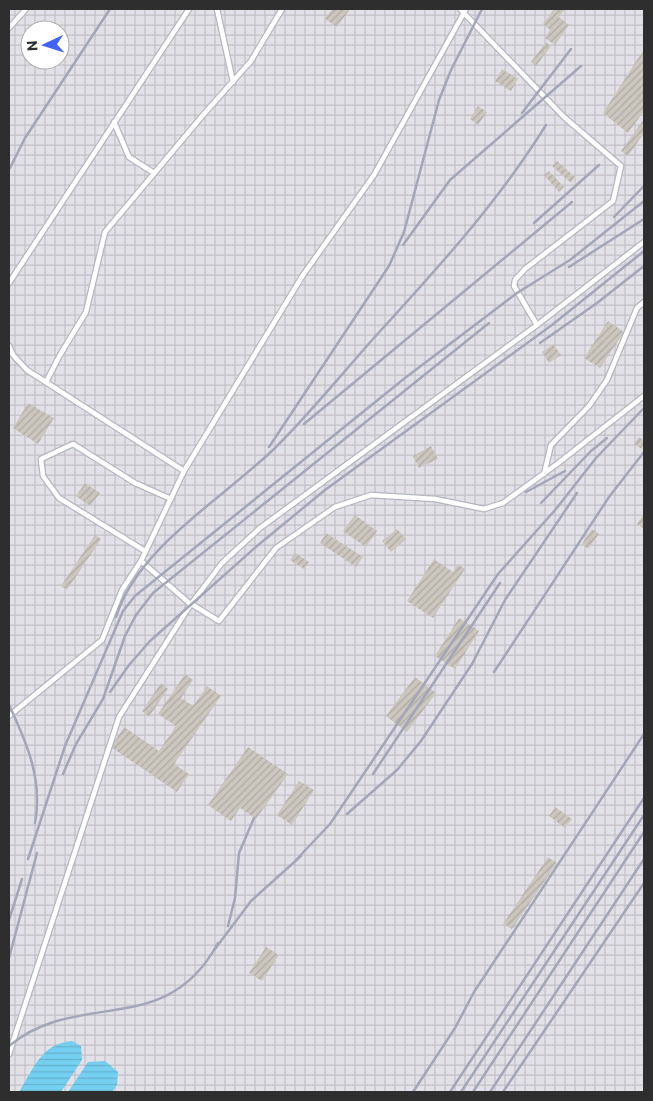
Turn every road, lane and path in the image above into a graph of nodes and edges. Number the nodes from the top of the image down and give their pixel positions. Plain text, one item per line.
1 (26, 9) edge
2 (189, 9) edge
3 (217, 9) edge
4 (282, 9) edge
5 (464, 10) edge
6 (9, 28) edge
7 (233, 82) junction
8 (114, 122) junction
9 (154, 173) junction
10 (644, 242) edge
11 (9, 283) edge
12 (644, 302) edge
13 (537, 325) junction
14 (9, 346) edge
15 (46, 382) junction
16 (644, 396) edge
17 (184, 471) junction
18 (544, 474) junction
19 (171, 499) junction
20 (145, 551) junction
21 (141, 560) junction
22 (191, 604) junction
23 (9, 716) edge
24 (9, 1054) edge

1 - 6 lane
2 - 8 lane
3 - 7 lane
4 - 7 lane
5 - 13 lane
5 - 17 lane
7 - 9 lane
8 - 9 lane
8 - 11 lane
9 - 15 lane
10 - 13 lane
12 - 18 lane
13 - 22 lane
14 - 15 lane
15 - 17 lane
16 - 18 lane
17 - 19 lane
18 - 22 lane
19 - 20 lane
19 - 20 lane
20 - 21 lane
21 - 22 lane
21 - 23 lane
22 - 24 lane

